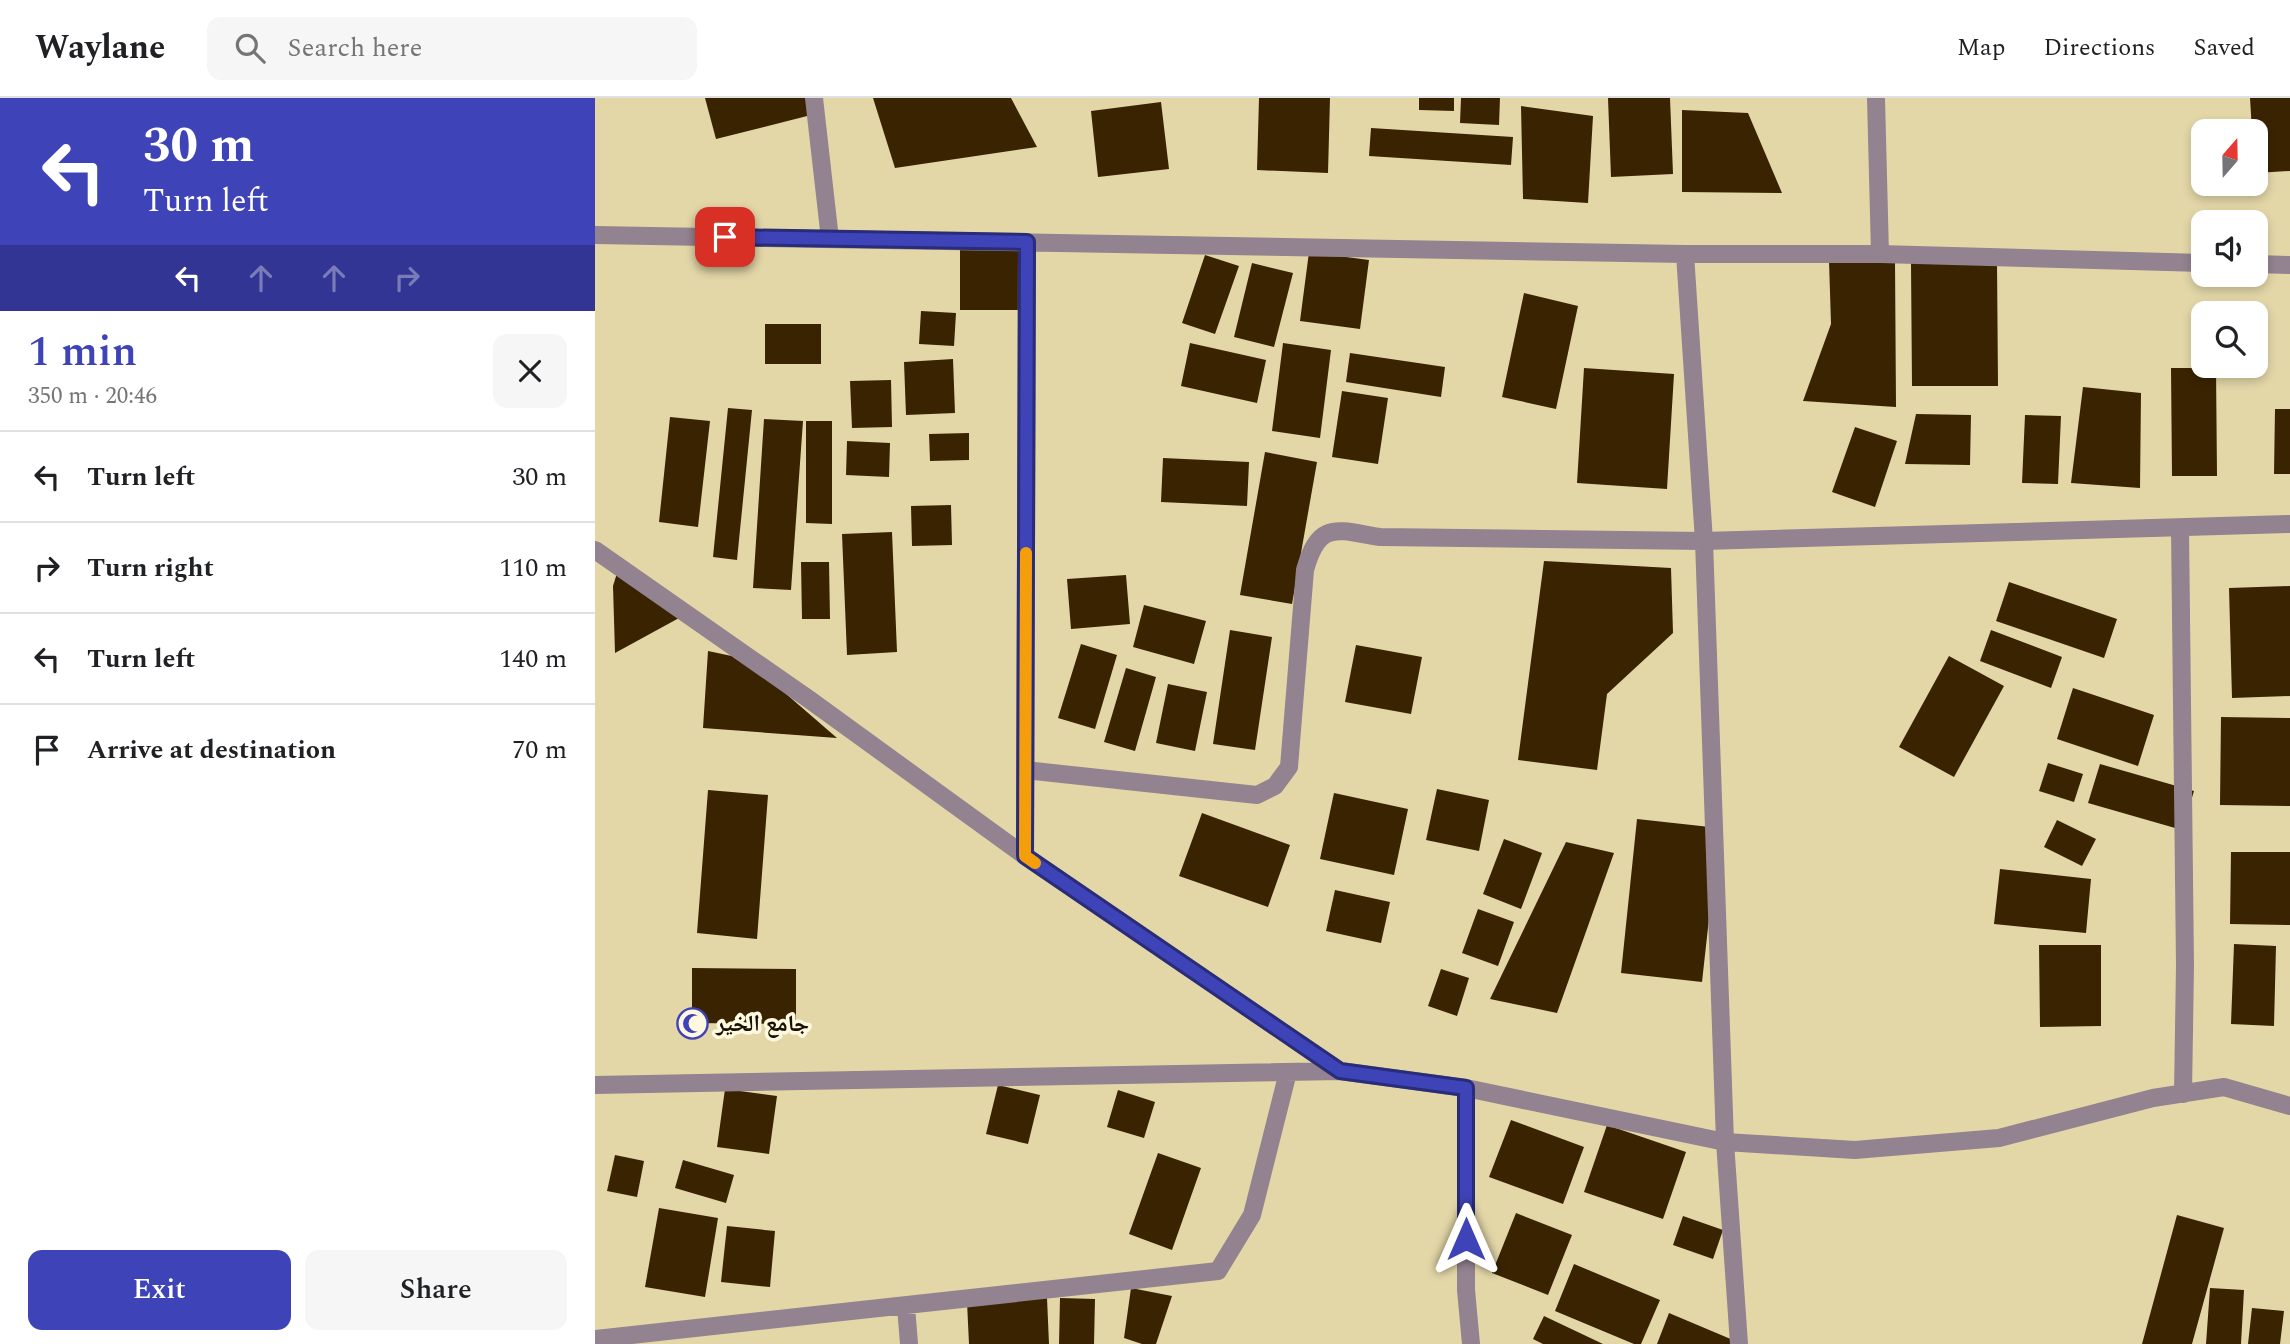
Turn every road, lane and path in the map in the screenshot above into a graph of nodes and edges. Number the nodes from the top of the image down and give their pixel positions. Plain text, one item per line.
1 (814, 98) edge
2 (1876, 98) edge
3 (595, 235) edge
4 (830, 239) junction
5 (1027, 242) junction
6 (1685, 254) junction
7 (1880, 254) junction
8 (2191, 263) edge
9 (2268, 264) edge
10 (2290, 265) edge
11 (2290, 524) edge
12 (2180, 527) junction
13 (1704, 541) junction
14 (595, 550) edge
15 (1025, 771) junction
16 (1025, 856) junction
17 (1340, 1071) junction
18 (1287, 1072) junction
19 (595, 1085) edge
20 (1466, 1088) junction
21 (2183, 1094) junction
22 (2290, 1106) edge
23 (1725, 1142) junction
24 (906, 1306) junction
25 (595, 1339) edge
26 (909, 1344) edge
27 (1471, 1344) edge
28 (1739, 1344) edge

1 - 4 street
2 - 7 street
3 - 4 street
4 - 5 street
5 - 6 street
5 - 15 street
6 - 7 street
6 - 13 street
7 - 8 street
9 - 10 street
11 - 12 street
12 - 13 street
12 - 21 street
13 - 15 street
13 - 23 street
14 - 16 street
15 - 16 street
16 - 17 street
17 - 18 street
17 - 20 street
18 - 19 street
18 - 24 street
20 - 23 street
20 - 27 street
21 - 22 street
21 - 23 street
23 - 28 street
24 - 25 street
24 - 26 street

